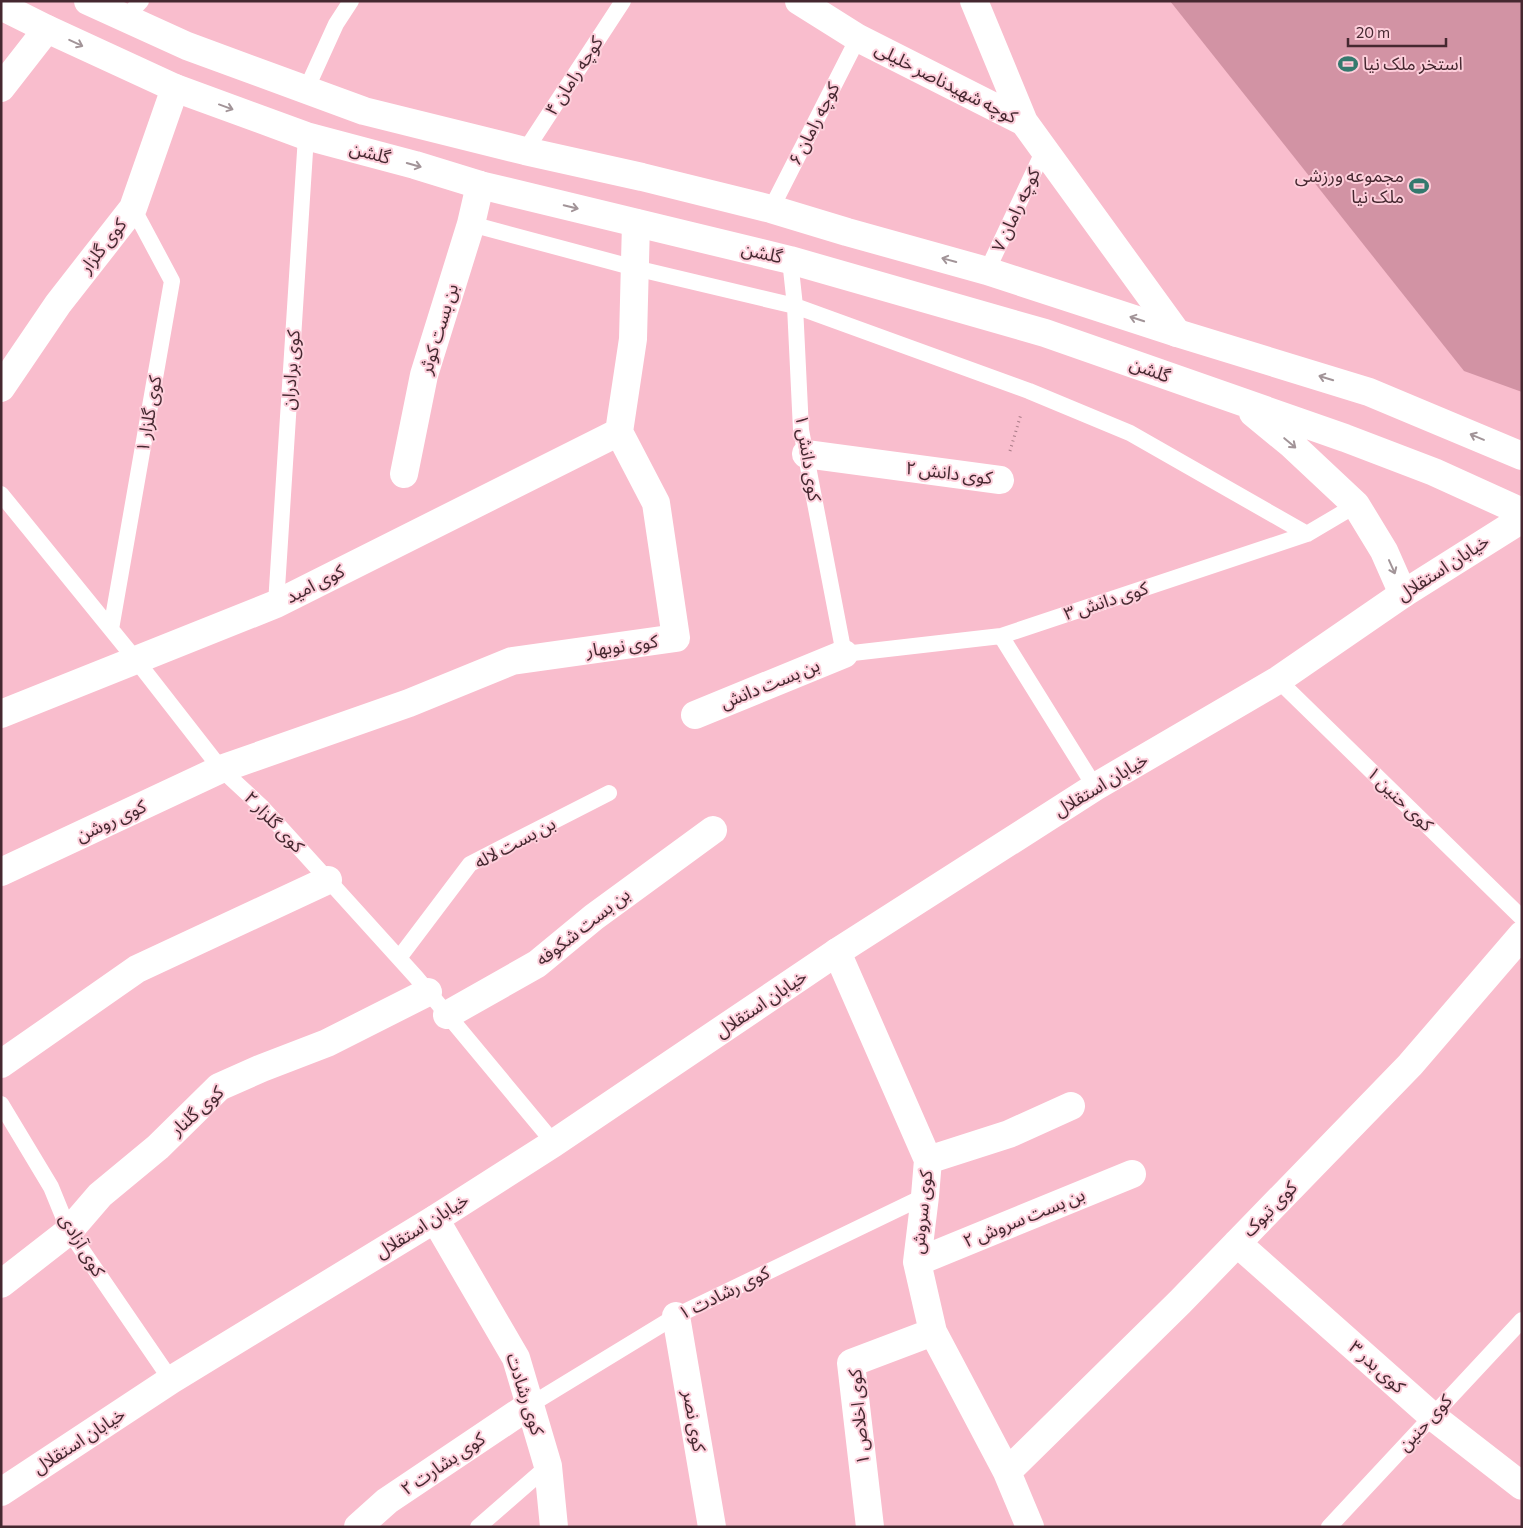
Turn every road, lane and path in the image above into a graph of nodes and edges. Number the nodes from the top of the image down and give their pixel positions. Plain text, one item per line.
1 (88, 1) edge
2 (351, 1) edge
3 (623, 1) edge
4 (799, 1) edge
5 (974, 1) edge
6 (1, 6) edge
7 (133, 10) edge
8 (48, 29) junction
9 (858, 38) junction
10 (1, 88) edge
11 (175, 88) junction
12 (306, 90) junction
13 (1024, 122) junction
14 (306, 136) junction
15 (1044, 150) junction
16 (525, 151) junction
17 (480, 185) junction
18 (132, 208) junction
19 (771, 209) junction
20 (471, 224) junction
21 (636, 224) junction
22 (790, 260) junction
23 (635, 268) junction
24 (987, 271) junction
25 (795, 306) junction
26 (1177, 333) junction
27 (1, 388) edge
28 (1029, 391) junction
29 (1238, 402) junction
30 (619, 432) junction
31 (806, 454) junction
32 (1522, 456) edge
33 (404, 474) dead end
34 (1000, 480) joint
35 (1, 494) edge
36 (1356, 505) junction
37 (1522, 512) edge
38 (1522, 519) edge
39 (1307, 534) junction
40 (1403, 594) junction
41 (276, 604) junction
42 (111, 629) junction
43 (1001, 636) junction
44 (844, 654) junction
45 (136, 660) junction
46 (1278, 680) junction
47 (1, 714) edge
48 (696, 715) dead end
49 (221, 769) junction
50 (1095, 787) junction
51 (609, 793) dead end
52 (713, 830) dead end
53 (1, 872) edge
54 (328, 880) junction
55 (1522, 918) edge
56 (1522, 935) edge
57 (837, 952) junction
58 (399, 958) junction
59 (428, 992) junction
60 (447, 1015) junction
61 (1, 1064) edge
62 (1, 1104) edge
63 (1071, 1106) dead end
64 (554, 1143) junction
65 (928, 1160) junction
66 (1132, 1174) dead end
67 (925, 1196) junction
68 (435, 1219) junction
69 (69, 1231) junction
70 (1237, 1243) junction
71 (917, 1262) junction
72 (1, 1284) edge
73 (676, 1316) junction
74 (1522, 1320) edge
75 (933, 1332) junction
76 (171, 1380) junction
77 (530, 1405) junction
78 (1432, 1416) junction
79 (548, 1466) junction
80 (1007, 1472) junction
81 (1522, 1486) edge
82 (1, 1492) edge
83 (358, 1527) edge
84 (478, 1527) edge
85 (554, 1527) edge
86 (712, 1527) edge
87 (870, 1527) edge
88 (1030, 1527) edge
89 (1329, 1527) edge

1 - 7 street
2 - 12 lane
3 - 16 lane, کوچه رامان ۴
4 - 9 street, کوچه شهیدناصر خلیلی
5 - 13 street
6 - 8 street, گلشن
7 - 12 street
8 - 10 street
8 -> 11 street, گلشن
9 - 13 street, کوچه شهیدناصر خلیلی
9 - 19 lane, کوچه رامان ۶
11 -> 14 street, گلشن
11 - 18 street, کوی گلزار
12 - 16 street
13 - 15 street, کوچه شهیدناصر خلیلی
14 -> 17 street, گلشن
14 - 41 lane, کوی برادران
15 - 24 lane, کوچه رامان ۷
15 - 26 street, کوچه شهیدناصر خلیلی
16 - 19 street
17 - 20 street, بن بست کوثر
17 -> 21 street, گلشن
18 - 27 street, کوی گلزار
18 - 42 lane, کوی گلزار ۱
24 -> 19 street
20 - 23 lane
20 - 33 street, بن بست کوثر
21 - 22 street, گلشن
21 - 23 street
22 - 25 lane, کوی دانش ۱
22 - 29 street, گلشن
23 - 25 lane
23 - 30 street
26 -> 24 street
25 - 28 lane
25 - 31 lane, کوی دانش ۱
32 -> 26 street
28 - 34 path, کوی دانش ۲
28 - 39 lane
29 -> 36 street
29 - 37 street, گلشن
30 - 41 street, کوی امید
30 - 49 street, کوی نوبهار
31 - 34 street, کوی دانش ۲
31 - 44 lane, کوی دانش ۱
35 - 42 lane, کوی گلزار ۲
36 - 39 lane, کوی دانش ۳
36 -> 40 street
38 - 40 street, خیابان استقلال
39 - 43 lane, کوی دانش ۳
40 - 46 street, خیابان استقلال
41 - 45 street, کوی امید
42 - 45 lane, کوی گلزار ۲
43 - 44 lane, کوی دانش ۳
43 - 50 lane
44 - 48 street, بن بست دانش
45 - 47 street, کوی امید
45 - 49 lane, کوی گلزار ۲
46 - 50 street, خیابان استقلال
46 - 55 lane, کوی حنین ۱
49 - 53 street, کوی روشن
49 - 54 lane, کوی گلزار ۲
50 - 57 street, خیابان استقلال
51 - 58 lane, بن بست لاله
52 - 60 street, بن بست شکوفه
54 - 58 lane, کوی گلزار ۲
54 - 61 street
56 - 70 street, کوی تبوک
57 - 64 street, خیابان استقلال
57 - 65 street, کوی سروش
58 - 59 lane, کوی گلزار ۲
59 - 60 lane, کوی گلزار ۲
59 - 69 street, کوی گلنار
60 - 64 lane, کوی گلزار ۲
62 - 69 lane, کوی آزادی
63 - 65 street
64 - 68 street, خیابان استقلال
65 - 67 street, کوی سروش
66 - 71 street, بن بست سروش ۲
67 - 71 street, کوی سروش
67 - 73 lane, کوی رشادت ۱
68 - 76 street, خیابان استقلال
68 - 77 street, کوی رشادت
69 - 72 street, کوی گلنار
69 - 76 lane, کوی آزادی
70 - 78 street, کوی بدر ۳
70 - 80 street, کوی تبوک
71 - 75 street, کوی سروش
73 - 77 lane, کوی رشادت ۱
73 - 86 street, کوی نصر
74 - 78 lane, کوی حنین
75 - 80 street, کوی سروش
75 - 87 street, کوی اخلاص ۱
76 - 82 street, خیابان استقلال
77 - 79 street, کوی رشادت
77 - 83 street, کوی بشارت ۲
78 - 81 street, کوی بدر ۳
78 - 89 lane, کوی حنین
79 - 84 lane
79 - 85 street, کوی رشادت
80 - 88 street, کوی سروش

